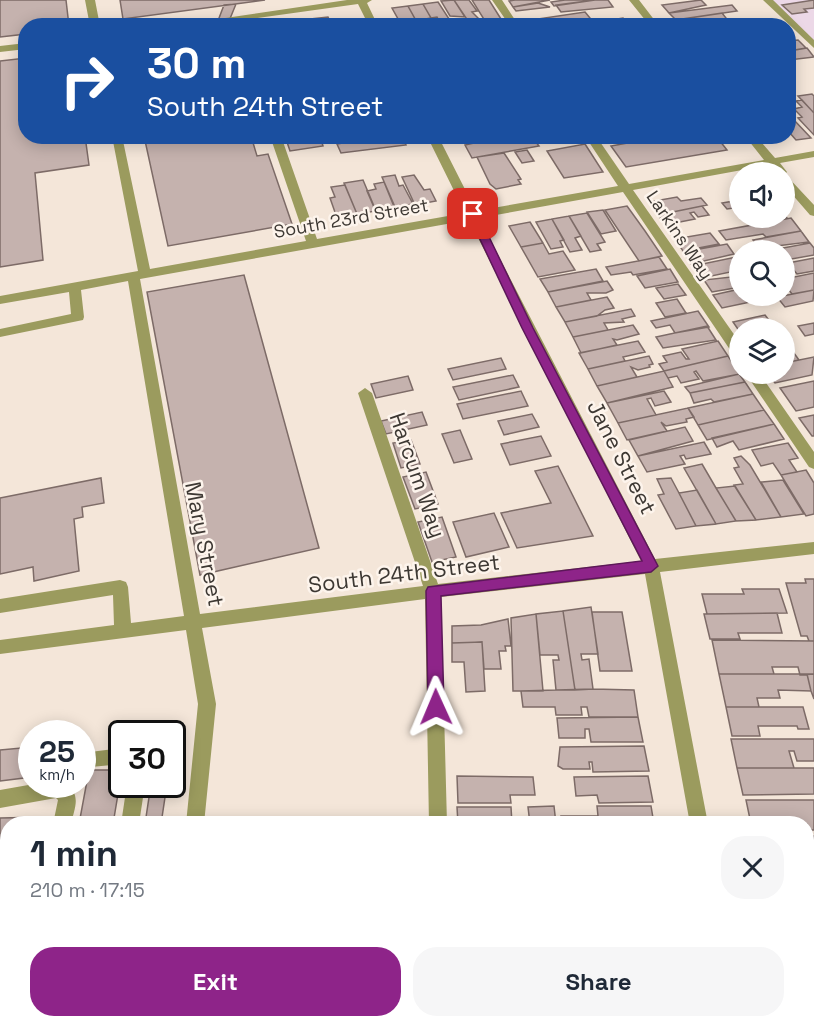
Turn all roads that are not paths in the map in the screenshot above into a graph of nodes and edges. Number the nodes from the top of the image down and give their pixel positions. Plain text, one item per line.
1 (90, 0) edge
2 (361, 0) edge
3 (367, 0) edge
4 (497, 0) edge
5 (634, 0) edge
6 (768, 0) edge
7 (93, 18) edge
8 (258, 18) edge
9 (370, 18) edge
10 (509, 18) edge
11 (649, 18) edge
12 (786, 18) edge
13 (796, 27) edge
14 (814, 45) edge
15 (18, 47) edge
16 (0, 50) edge
17 (118, 144) edge
18 (278, 144) edge
19 (436, 144) edge
20 (595, 144) edge
21 (756, 144) edge
22 (814, 154) edge
23 (771, 162) joint
24 (729, 169) edge
25 (625, 187) junction
26 (795, 190) edge
27 (814, 212) edge
28 (473, 214) junction
29 (312, 242) junction
30 (139, 274) junction
31 (74, 286) junction
32 (0, 300) edge
33 (0, 333) edge
34 (729, 338) edge
35 (760, 384) edge
36 (365, 393) dead end
37 (814, 463) edge
38 (814, 548) edge
39 (651, 566) junction
40 (433, 591) junction
41 (0, 606) edge
42 (195, 622) junction
43 (123, 631) junction
44 (0, 647) edge
45 (18, 795) edge
46 (68, 798) edge
47 (134, 798) edge
48 (0, 799) edge
49 (64, 816) edge
50 (131, 816) edge
51 (196, 816) edge
52 (438, 816) edge
53 (698, 816) edge

1 - 7 street
2 - 3 street
2 - 8 street
2 - 9 street
4 - 10 street
5 - 11 street
6 - 12 street
13 - 14 street
15 - 16 street
17 - 30 street, Mary Street
18 - 29 street
19 - 28 street, Jane Street
20 - 25 street, Larkins Way
21 - 23 street
22 - 23 street, South 23rd Street
24 - 25 street, South 23rd Street
25 - 28 street, South 23rd Street
25 - 34 street, Larkins Way
26 - 27 street
28 - 29 street, South 23rd Street
28 - 39 street, Jane Street
29 - 30 street, South 23rd Street
30 - 31 street, South 23rd Street
30 - 42 street, Mary Street
31 - 32 street, South 23rd Street
31 - 33 street
35 - 37 street
36 - 40 street, Harcum Way
38 - 39 street, South 24th Street
39 - 40 street, South 24th Street
39 - 53 street, Jane Street
40 - 42 street, South 24th Street
40 - 52 street, Harcum Way
41 - 43 street
42 - 43 street, South 24th Street
42 - 51 street, Mary Street
43 - 44 street, South 24th Street
45 - 48 street
46 - 49 street
47 - 50 street

